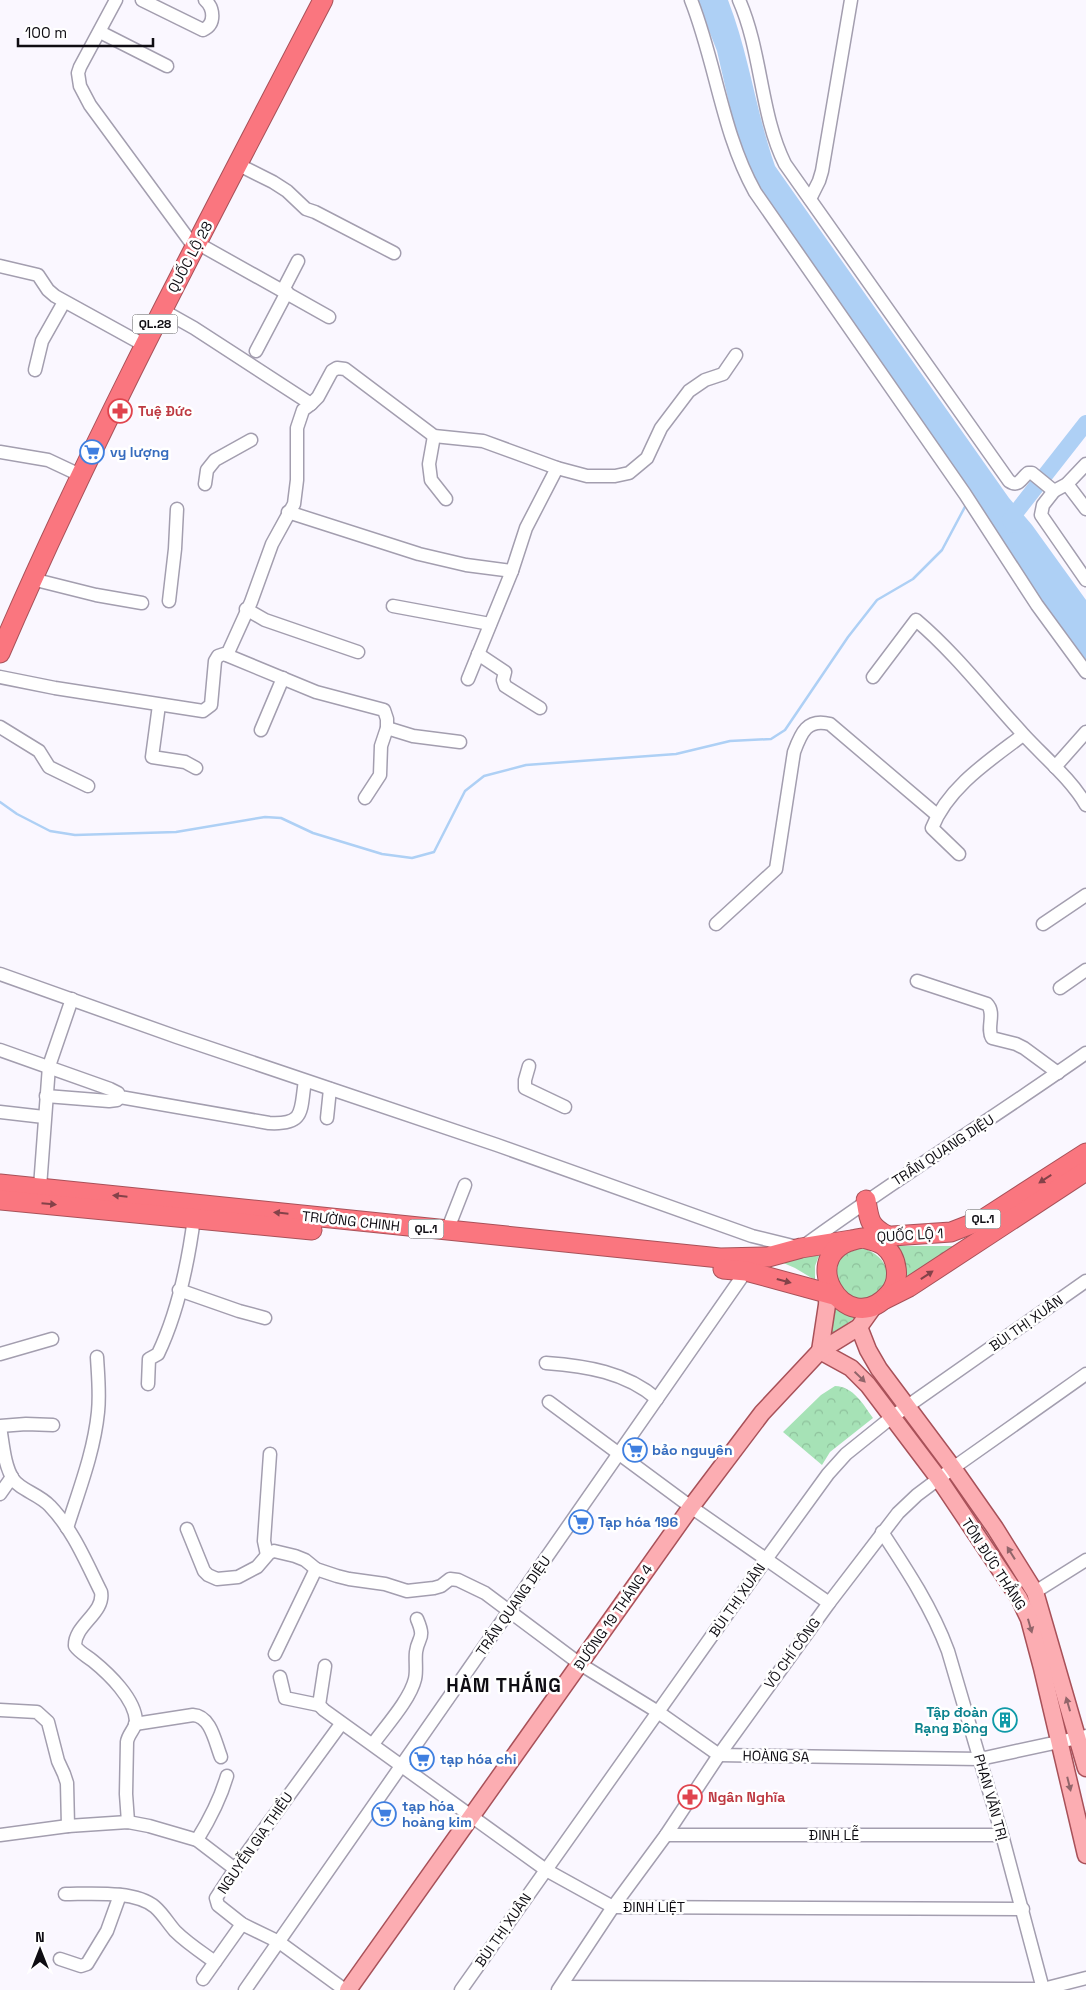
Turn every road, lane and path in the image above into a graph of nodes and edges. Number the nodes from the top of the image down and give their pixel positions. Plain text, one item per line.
1 (116, 0) edge
2 (142, 0) edge
3 (205, 0) edge
4 (323, 0) edge
5 (691, 0) edge
6 (739, 0) edge
7 (851, 0) edge
8 (100, 32) junction
9 (167, 66) dead end
10 (237, 164) junction
11 (810, 199) junction
12 (196, 246) junction
13 (394, 253) dead end
14 (298, 262) dead end
15 (0, 266) edge
16 (285, 291) junction
17 (64, 302) junction
18 (162, 310) junction
19 (329, 316) dead end
20 (144, 345) junction
21 (256, 351) dead end
22 (736, 355) dead end
23 (35, 370) dead end
24 (311, 404) junction
25 (434, 436) junction
26 (251, 440) dead end
27 (0, 452) edge
28 (1086, 464) edge
29 (557, 468) junction
30 (80, 475) junction
31 (205, 484) dead end
32 (1067, 484) junction
33 (1051, 488) junction
34 (446, 499) dead end
35 (177, 509) dead end
36 (1086, 509) edge
37 (288, 512) junction
38 (512, 572) junction
39 (32, 579) junction
40 (1086, 580) edge
41 (169, 601) dead end
42 (142, 603) dead end
43 (393, 606) dead end
44 (246, 609) junction
45 (490, 624) junction
46 (358, 652) dead end
47 (0, 654) edge
48 (478, 654) junction
49 (227, 655) junction
50 (1086, 672) edge
51 (0, 677) edge
52 (873, 677) dead end
53 (283, 678) junction
54 (468, 679) dead end
55 (159, 705) junction
56 (540, 708) dead end
57 (0, 727) edge
58 (387, 728) junction
59 (261, 730) dead end
60 (1086, 732) edge
61 (1023, 735) junction
62 (460, 742) dead end
63 (1055, 767) junction
64 (196, 768) dead end
65 (88, 786) dead end
66 (365, 798) dead end
67 (1085, 802) edge
68 (937, 814) junction
69 (958, 854) dead end
70 (1086, 895) edge
71 (716, 924) dead end
72 (1043, 924) dead end
73 (1086, 970) edge
74 (0, 974) edge
75 (918, 981) dead end
76 (1060, 988) dead end
77 (72, 999) junction
78 (0, 1050) edge
79 (1086, 1052) edge
80 (49, 1066) junction
81 (529, 1066) dead end
82 (1058, 1073) junction
83 (305, 1081) junction
84 (330, 1089) junction
85 (46, 1096) junction
86 (120, 1097) junction
87 (565, 1107) dead end
88 (0, 1112) edge
89 (44, 1117) junction
90 (326, 1118) dead end
91 (1086, 1152) edge
92 (1086, 1171) edge
93 (0, 1184) edge
94 (465, 1185) dead end
95 (40, 1187) junction
96 (0, 1200) edge
97 (866, 1200) junction
98 (194, 1218) junction
99 (447, 1231) junction
100 (886, 1236) junction
101 (857, 1239) junction
102 (801, 1248) junction
103 (746, 1271) junction
104 (1086, 1281) edge
105 (180, 1290) junction
106 (830, 1291) junction
107 (879, 1303) junction
108 (265, 1318) dead end
109 (859, 1327) junction
110 (52, 1339) dead end
111 (820, 1351) junction
112 (0, 1354) edge
113 (97, 1357) dead end
114 (546, 1363) dead end
115 (1084, 1379) edge
116 (148, 1384) dead end
117 (657, 1399) junction
118 (549, 1402) dead end
119 (908, 1407) junction
120 (892, 1417) junction
121 (53, 1425) dead end
122 (0, 1427) edge
123 (619, 1453) junction
124 (270, 1454) dead end
125 (953, 1468) junction
126 (12, 1477) junction
127 (939, 1479) junction
128 (0, 1494) edge
129 (691, 1506) junction
130 (67, 1528) junction
131 (187, 1529) dead end
132 (882, 1532) junction
133 (267, 1555) junction
134 (767, 1558) junction
135 (1086, 1560) edge
136 (316, 1569) junction
137 (1035, 1592) junction
138 (829, 1603) junction
139 (510, 1610) junction
140 (417, 1619) dead end
141 (274, 1654) dead end
142 (580, 1664) junction
143 (325, 1666) dead end
144 (280, 1677) dead end
145 (318, 1705) junction
146 (0, 1710) edge
147 (658, 1712) junction
148 (135, 1724) junction
149 (341, 1724) junction
150 (1082, 1737) edge
151 (1059, 1742) junction
152 (373, 1744) junction
153 (719, 1755) junction
154 (220, 1756) dead end
155 (980, 1759) junction
156 (402, 1765) junction
157 (1086, 1768) edge
158 (227, 1776) dead end
159 (471, 1817) junction
160 (128, 1822) junction
161 (68, 1826) junction
162 (0, 1835) edge
163 (666, 1835) junction
164 (1002, 1835) junction
165 (197, 1840) junction
166 (1086, 1855) edge
167 (235, 1869) junction
168 (546, 1870) junction
169 (65, 1894) dead end
170 (120, 1895) junction
171 (613, 1907) junction
172 (1023, 1910) junction
173 (242, 1924) junction
174 (278, 1942) junction
175 (60, 1959) dead end
176 (214, 1962) junction
177 (1086, 1978) edge
178 (203, 1979) dead end
179 (560, 1988) edge
180 (648, 1988) edge
181 (1043, 1989) junction
182 (245, 1990) edge
183 (347, 1990) edge
184 (460, 1990) edge

1 - 8 street
2 - 3 street
4 - 10 highway, QUỐC LỘ 28 / QL.28
5 - 50 street
6 - 11 street
7 - 11 street
8 - 9 street
8 - 12 street
10 - 12 highway, QUỐC LỘ 28 / QL.28
10 - 13 street
11 - 33 street
12 - 16 street
12 - 18 highway, QUỐC LỘ 28 / QL.28
14 - 16 street
15 - 17 street
16 - 19 street
16 - 21 street
17 - 20 street
17 - 23 street
18 - 20 highway, QUỐC LỘ 28 / QL.28
18 - 24 street
20 - 30 highway, QUỐC LỘ 28 / QL.28
22 - 29 street
24 - 25 street
24 - 37 street
25 - 29 street
25 - 34 street
26 - 31 street
27 - 30 street
28 - 32 street
29 - 38 street
30 - 39 highway, QUỐC LỘ 28 / QL.28
32 - 33 street
32 - 36 street
33 - 40 street
35 - 41 street
37 - 38 street
37 - 44 street
38 - 45 street
39 - 42 street
39 - 47 highway, QUỐC LỘ 28 / QL.28
43 - 45 street
44 - 46 street
44 - 49 street
45 - 48 street
48 - 54 street
48 - 56 street
49 - 53 street
49 - 55 street
51 - 55 street
52 - 61 street
53 - 58 street
53 - 59 street
55 - 64 street
57 - 65 street
58 - 62 street
58 - 66 street
60 - 63 street
61 - 63 street
61 - 68 street
63 - 67 street
68 - 69 street
68 - 71 street
70 - 72 street
73 - 76 street
74 - 77 street
75 - 82 street
77 - 80 street
77 - 83 street
78 - 80 street
79 - 82 street, TRẦN QUANG DIỆU
80 - 85 street
80 - 86 street
81 - 87 street
82 - 97 street, TRẦN QUANG DIỆU
83 - 84 street
83 - 86 street
84 - 90 street
84 - 102 street
85 - 86 street
85 - 89 street
88 - 89 street
89 - 95 street
91 -> 100 highway, QUỐC LỘ 1 / QL.1
107 -> 92 highway, QUỐC LỘ 1 / QL.1
93 - 95 highway, TRƯỜNG CHINH / QL.1
94 - 99 street
99 -> 95 highway, TRƯỜNG CHINH / QL.1
96 -> 98 highway, TRƯỜNG CHINH / QL.1
97 - 100 highway
97 - 102 street, TRẦN QUANG DIỆU
98 - 103 highway, TRƯỜNG CHINH / QL.1
98 - 105 street
99 - 102 highway, TRƯỜNG CHINH / QL.1
100 - 101 highway, QUỐC LỘ 1 / QL.1
101 - 102 highway, TRƯỜNG CHINH / QL.1
101 - 106 highway
101 - 107 highway
103 -> 106 highway, TRƯỜNG CHINH / QL.1
103 - 117 street, TRẦN QUANG DIỆU
104 - 119 street, BÙI THỊ XUÂN
105 - 108 street
105 - 116 street
106 - 107 highway, QL.1
106 - 111 main road
107 - 109 main road, ĐƯỜNG 19 THÁNG 4
109 - 111 main road, ĐƯỜNG 19 THÁNG 4
109 - 119 main road, TÔN ĐỨC THẮNG
110 - 112 street
111 -> 120 main road, TÔN ĐỨC THẮNG
111 - 129 main road, ĐƯỜNG 19 THÁNG 4
113 - 130 street
114 - 117 street
115 - 125 street, VÕ CHÍ CÔNG
117 - 123 street, TRẦN QUANG DIỆU
118 - 123 street
119 - 120 street, BÙI THỊ XUÂN
119 - 125 main road, TÔN ĐỨC THẮNG
120 - 127 main road, TÔN ĐỨC THẮNG
120 - 134 street, BÙI THỊ XUÂN
121 - 122 street
122 - 126 street
123 - 129 street
123 - 139 street, TRẦN QUANG DIỆU
124 - 133 street
125 - 127 street, VÕ CHÍ CÔNG
137 -> 125 main road, TÔN ĐỨC THẮNG
126 - 128 street
126 - 130 street
127 - 132 street, VÕ CHÍ CÔNG
127 -> 151 main road, TÔN ĐỨC THẮNG
129 - 134 street
129 - 142 main road, ĐƯỜNG 19 THÁNG 4
130 - 148 street
131 - 133 street
132 - 138 street, VÕ CHÍ CÔNG
132 - 155 street, PHAN VĂN TRỊ
133 - 136 street
134 - 138 street
134 - 147 street, BÙI THỊ XUÂN
135 - 137 street
136 - 139 street
136 - 141 street
150 -> 137 main road, TÔN ĐỨC THẮNG
138 - 153 street, VÕ CHÍ CÔNG
139 - 142 street
139 - 156 street, TRẦN QUANG DIỆU
140 - 152 street
142 - 147 street
142 - 159 main road, ĐƯỜNG 19 THÁNG 4
143 - 145 street
144 - 145 street
145 - 149 street, ĐINH LIỆT
146 - 161 street
147 - 153 street
147 - 168 street, BÙI THỊ XUÂN
148 - 154 street
148 - 160 street
149 - 152 street, ĐINH LIỆT
149 - 167 street, NGUYỄN GIA THIỀU
150 - 151 street, HOÀNG SA
150 - 157 main road, TÔN ĐỨC THẮNG
151 - 155 street, HOÀNG SA
151 -> 166 main road, TÔN ĐỨC THẮNG
152 - 156 street, ĐINH LIỆT
153 - 155 street, HOÀNG SA
153 - 163 street, VÕ CHÍ CÔNG
155 - 164 street, PHAN VĂN TRỊ
156 - 159 street, ĐINH LIỆT
156 - 174 street, TRẦN QUANG DIỆU
158 - 165 street
159 - 168 street, ĐINH LIỆT
159 - 183 main road, ĐƯỜNG 19 THÁNG 4
160 - 161 street
160 - 165 street
161 - 162 street
163 - 164 street, ĐINH LỄ
163 - 171 street, VÕ CHÍ CÔNG
164 - 172 street, PHAN VĂN TRỊ
165 - 167 street
167 - 173 street, NGUYỄN GIA THIỀU
168 - 171 street, ĐINH LIỆT
168 - 184 street, BÙI THỊ XUÂN
169 - 170 street
170 - 175 street
170 - 176 street
171 - 172 street, ĐINH LIỆT
171 - 179 street, VÕ CHÍ CÔNG
172 - 181 street, PHAN VĂN TRỊ
173 - 174 street, NGUYỄN GIA THIỀU
173 - 176 street
174 - 182 street, TRẦN QUANG DIỆU
174 - 183 street, NGUYỄN GIA THIỀU
176 - 178 street
177 - 181 street
179 - 180 street
180 - 181 street

